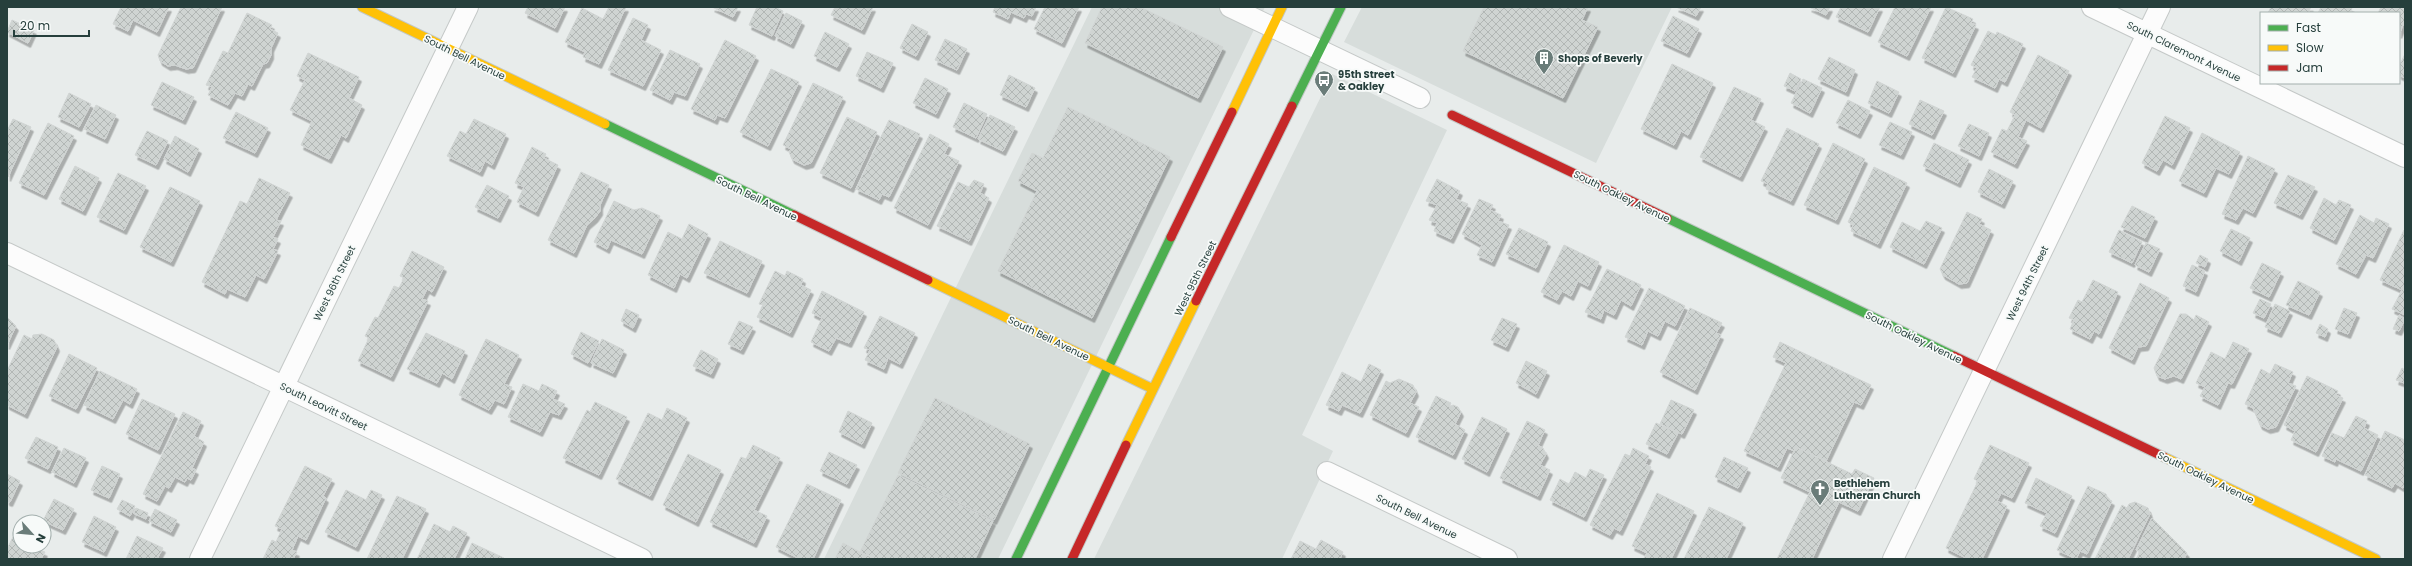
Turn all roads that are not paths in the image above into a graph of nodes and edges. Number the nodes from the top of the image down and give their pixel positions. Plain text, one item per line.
1 (362, 7) edge
2 (468, 7) edge
3 (1230, 7) edge
4 (1282, 7) edge
5 (1341, 7) edge
6 (2092, 7) edge
7 (2160, 7) edge
8 (1272, 27) junction
9 (2147, 34) junction
10 (448, 48) junction
11 (1319, 50) junction
12 (1420, 98) dead end
13 (1452, 115) dead end
14 (2405, 157) edge
15 (7, 253) edge
16 (1109, 367) junction
17 (1984, 371) junction
18 (284, 387) junction
19 (1153, 389) junction
20 (1327, 472) dead end
21 (200, 559) edge
22 (642, 559) edge
23 (1016, 559) edge
24 (1072, 559) edge
25 (1507, 559) edge
26 (1893, 559) edge
27 (2376, 559) edge

1 - 10 street, South Bell Avenue
2 - 10 street, West 96th Street
3 - 8 street
4 - 8 street
5 - 11 street, West 95th Street
6 - 9 street, South Claremont Avenue
7 - 9 street, West 94th Street
8 - 11 street
8 - 16 street
9 - 14 street, South Claremont Avenue
9 - 17 street, West 94th Street
10 - 16 street, South Bell Avenue
10 - 18 street, West 96th Street
11 - 12 street
11 - 19 street, West 95th Street
13 - 17 street, South Oakley Avenue
15 - 18 street, South Leavitt Street
16 - 19 street, South Bell Avenue
16 - 23 street
17 - 26 street, West 94th Street
17 - 27 street, South Oakley Avenue
18 - 21 street, West 96th Street
18 - 22 street, South Leavitt Street
19 - 24 street, West 95th Street
20 - 25 street, South Bell Avenue

